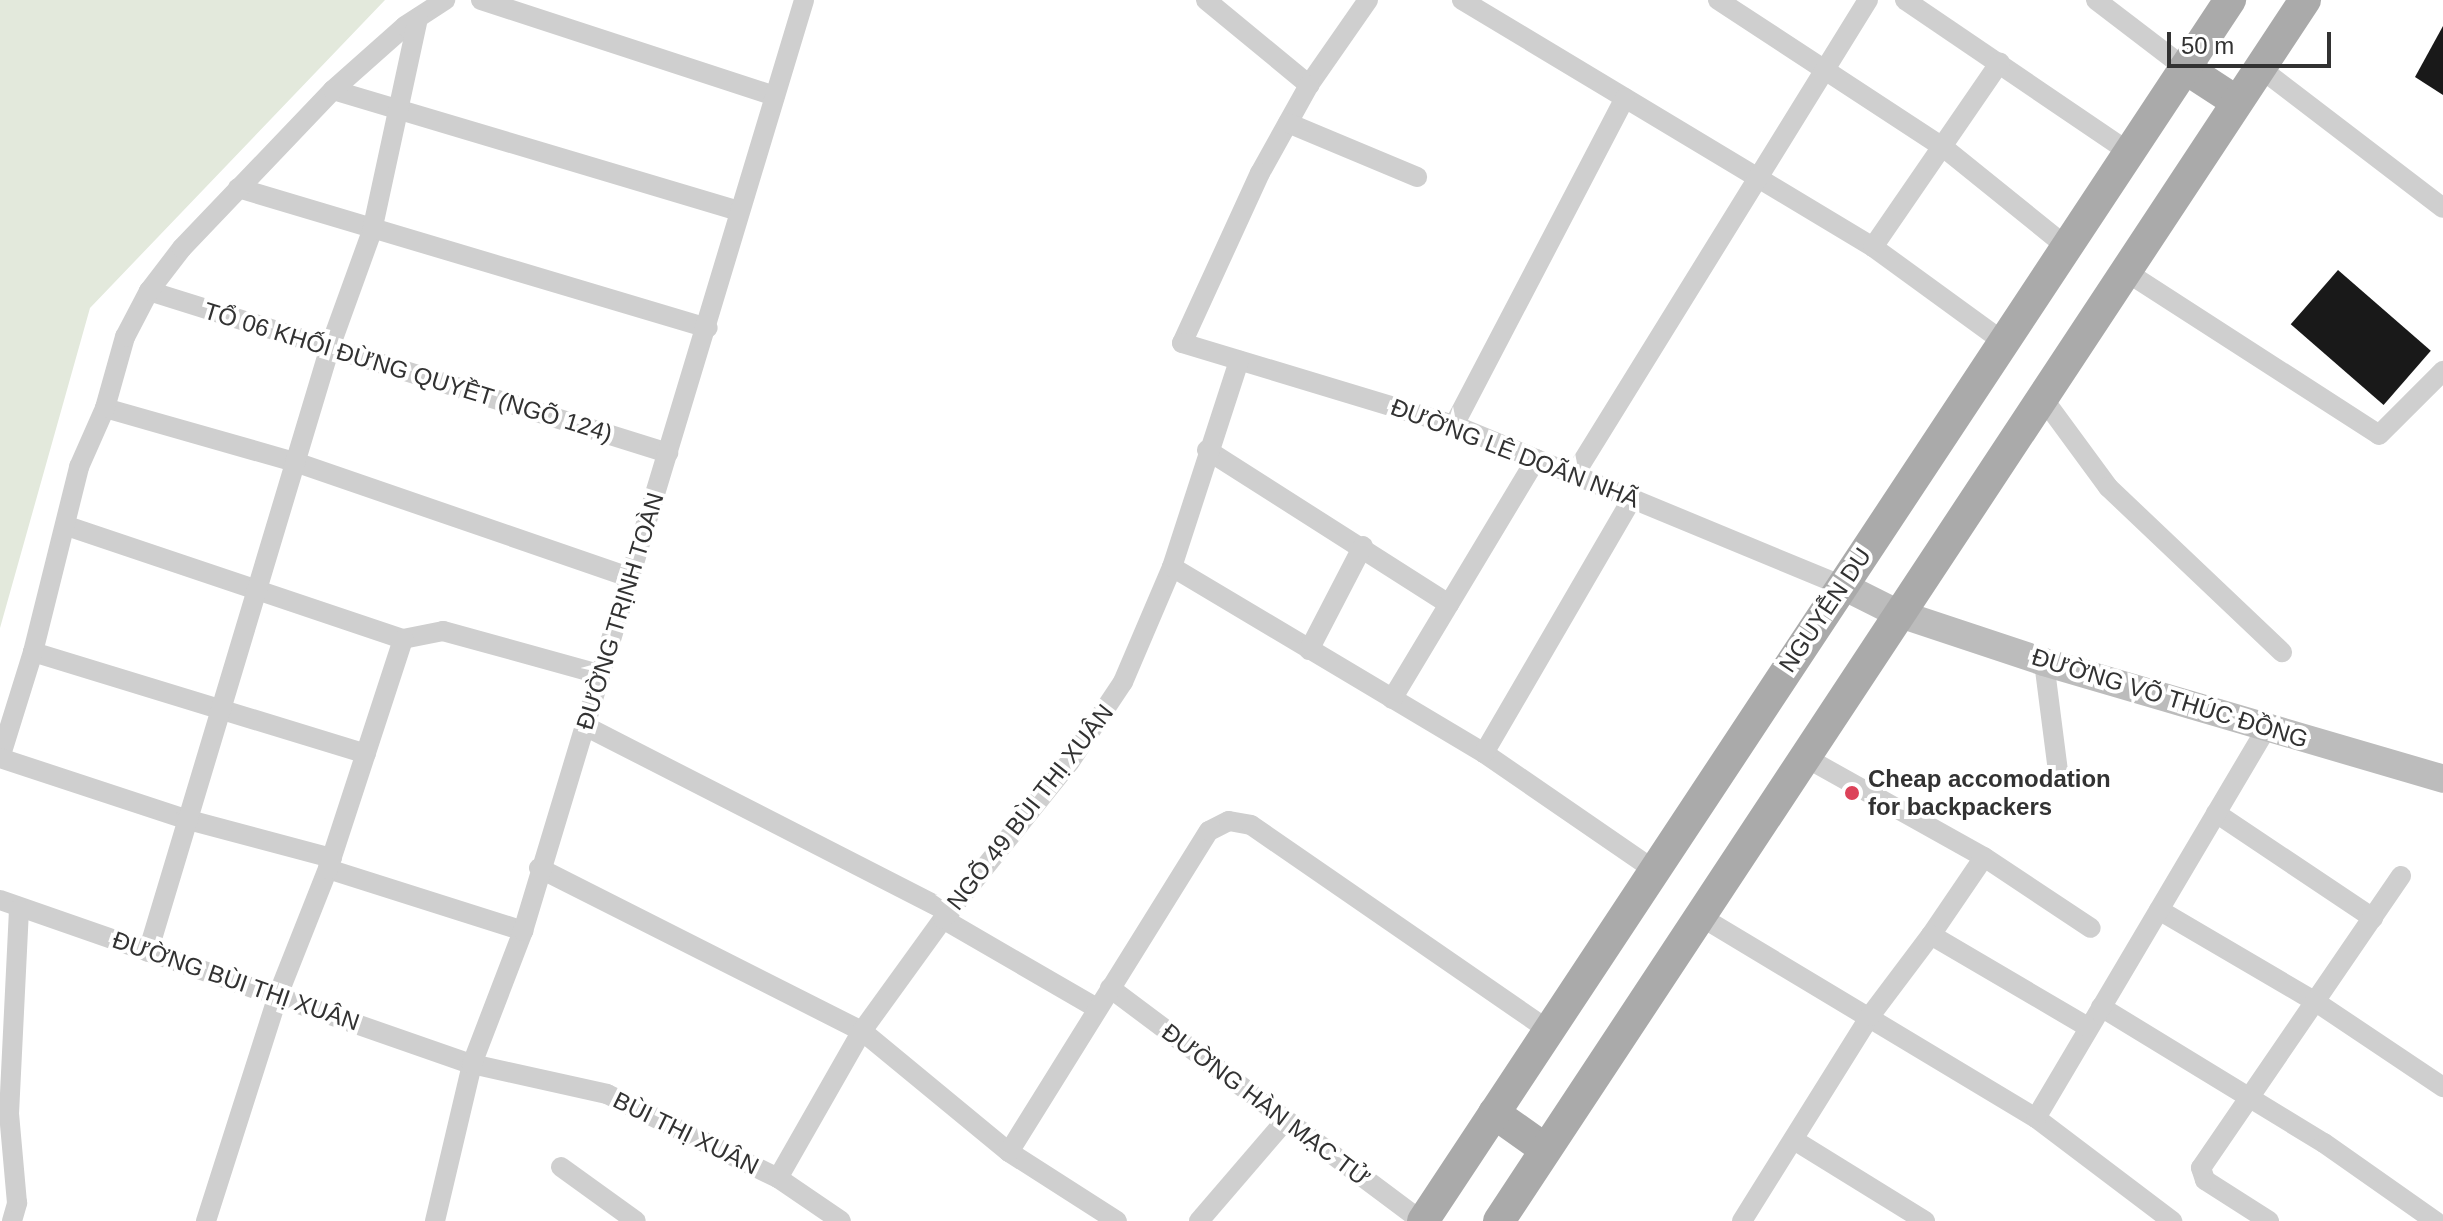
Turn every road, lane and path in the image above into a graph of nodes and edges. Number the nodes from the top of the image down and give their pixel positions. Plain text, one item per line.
1 (445, 0) edge
2 (481, 0) edge
3 (804, 0) edge
4 (1206, 0) edge
5 (1368, 0) edge
6 (1462, 0) edge
7 (1718, 0) edge
8 (1868, 0) edge
9 (1905, 0) edge
10 (2096, 0) edge
11 (2230, 0) edge
12 (2305, 0) edge
13 (418, 18) junction
14 (2000, 62) junction
15 (2185, 68) junction
16 (2260, 68) junction
17 (1827, 69) junction
18 (1309, 85) junction
19 (333, 90) junction
20 (775, 96) junction
21 (1625, 98) junction
22 (2237, 102) junction
23 (401, 110) junction
24 (1288, 123) junction
25 (1943, 147) junction
26 (2129, 152) junction
27 (1417, 177) dead end
28 (1757, 177) junction
29 (238, 188) junction
30 (2443, 208) edge
31 (738, 211) junction
32 (372, 231) junction
33 (1873, 247) junction
34 (2067, 247) junction
35 (2125, 271) junction
36 (149, 291) junction
37 (708, 328) junction
38 (2005, 343) junction
39 (330, 347) junction
40 (1239, 361) junction
41 (2443, 371) edge
42 (2042, 397) junction
43 (105, 408) junction
44 (1454, 425) junction
45 (1207, 450) junction
46 (668, 453) junction
47 (1536, 459) junction
48 (295, 462) junction
49 (1576, 472) junction
50 (1633, 497) junction
51 (67, 526) junction
52 (1363, 546) junction
53 (1172, 567) junction
54 (629, 577) junction
55 (1841, 585) junction
56 (255, 592) junction
57 (1449, 604) junction
58 (1897, 613) junction
59 (403, 639) junction
60 (1309, 650) junction
61 (33, 652) junction
62 (2282, 652) dead end
63 (2044, 662) junction
64 (599, 674) junction
65 (1392, 699) junction
66 (220, 707) junction
67 (585, 726) junction
68 (2268, 726) junction
69 (1484, 753) junction
70 (366, 754) junction
71 (1803, 756) junction
72 (0, 758) edge
73 (2058, 771) dead end
74 (2443, 779) edge
75 (2216, 813) junction
76 (185, 819) junction
77 (1984, 857) junction
78 (330, 864) junction
79 (539, 868) junction
80 (1654, 870) junction
81 (2401, 876) dead end
82 (0, 900) edge
83 (19, 909) junction
84 (2159, 910) junction
85 (1698, 915) junction
86 (946, 916) junction
87 (2373, 918) junction
88 (2091, 928) dead end
89 (523, 931) junction
90 (1931, 935) junction
91 (148, 952) junction
92 (1110, 988) junction
93 (278, 995) junction
94 (2316, 1002) junction
95 (1095, 1007) junction
96 (2101, 1007) junction
97 (1870, 1016) junction
98 (2088, 1027) junction
99 (1548, 1030) junction
100 (862, 1031) junction
101 (472, 1064) junction
102 (2443, 1087) edge
103 (2250, 1101) junction
104 (1494, 1113) junction
105 (2036, 1118) junction
106 (1286, 1120) junction
107 (1794, 1140) junction
108 (1545, 1149) junction
109 (1009, 1152) junction
110 (561, 1167) dead end
111 (778, 1178) junction
112 (12, 1221) edge
113 (206, 1221) edge
114 (435, 1221) edge
115 (636, 1221) edge
116 (841, 1221) edge
117 (1117, 1221) edge
118 (1199, 1221) edge
119 (1422, 1221) edge
120 (1499, 1221) edge
121 (1742, 1221) edge
122 (1925, 1221) edge
123 (2172, 1221) edge
124 (2269, 1221) edge
125 (2435, 1221) edge

1 - 13 street
2 - 20 street
3 - 20 street, ĐƯỜNG TRỊNH TOÀN
4 - 18 street
5 - 18 street
6 - 21 street
7 - 17 street
8 - 17 street
9 - 14 street
10 - 15 street
11 - 15 main road, NGUYỄN DU
12 - 16 main road
13 - 19 street
13 - 23 street
14 - 25 street
14 - 26 street
15 - 22 main road
15 - 26 main road, NGUYỄN DU
16 - 22 main road
16 - 30 street
17 - 25 street
17 - 28 street
18 - 24 street
19 - 23 street
19 - 29 street
20 - 31 street, ĐƯỜNG TRỊNH TOÀN
21 - 28 street
21 - 44 street
22 - 35 main road
23 - 31 street
23 - 32 street
24 - 27 street
24 - 40 street, ĐƯỜNG LÊ DOÃN NHÃ
25 - 33 street
25 - 34 street
26 - 34 main road, NGUYỄN DU
28 - 33 street
28 - 49 street
29 - 32 street
29 - 36 street
31 - 37 street, ĐƯỜNG TRỊNH TOÀN
32 - 37 street
32 - 39 street
33 - 38 street
34 - 38 main road, NGUYỄN DU
35 - 41 street
35 - 42 main road
36 - 39 street, TỔ 06 KHỐI ĐỪNG QUYỀT (NGÕ 124)
36 - 43 street
37 - 46 street, ĐƯỜNG TRỊNH TOÀN
38 - 55 main road, NGUYỄN DU
39 - 46 street, TỔ 06 KHỐI ĐỪNG QUYỀT (NGÕ 124)
39 - 48 street
40 - 44 street, ĐƯỜNG LÊ DOÃN NHÃ
40 - 45 street, NGÕ 49 BÙI THỊ XUÂN
42 - 58 main road
42 - 62 street
43 - 48 street
43 - 51 street
44 - 47 street, ĐƯỜNG LÊ DOÃN NHÃ
45 - 52 street
45 - 53 street, NGÕ 49 BÙI THỊ XUÂN
46 - 54 street, ĐƯỜNG TRỊNH TOÀN
47 - 49 street, ĐƯỜNG LÊ DOÃN NHÃ
47 - 57 street
48 - 54 street
48 - 56 street
49 - 50 street, ĐƯỜNG LÊ DOÃN NHÃ
50 - 55 street, ĐƯỜNG LÊ DOÃN NHÃ
50 - 69 street
51 - 56 street
51 - 61 street
52 - 57 street
52 - 60 street
53 - 60 street
53 - 86 street, NGÕ 49 BÙI THỊ XUÂN
54 - 64 street, ĐƯỜNG TRỊNH TOÀN
55 - 58 street, ĐƯỜNG VÕ THÚC ĐỒNG
55 - 80 main road, NGUYỄN DU
56 - 59 street
56 - 66 street
57 - 65 street
58 - 63 street, ĐƯỜNG VÕ THÚC ĐỒNG
58 - 71 main road
59 - 64 street
59 - 70 street
60 - 65 street
61 - 66 street
61 - 72 street
63 - 68 street, ĐƯỜNG VÕ THÚC ĐỒNG
63 - 73 street
64 - 67 street, ĐƯỜNG TRỊNH TOÀN
65 - 69 street
66 - 70 street
66 - 76 street
67 - 79 street, ĐƯỜNG TRỊNH TOÀN
67 - 86 street
68 - 74 street, ĐƯỜNG VÕ THÚC ĐỒNG
68 - 75 street
69 - 80 street
70 - 78 street
71 - 77 street
71 - 85 main road
72 - 76 street
75 - 84 street
75 - 87 street
76 - 78 street
76 - 91 street
77 - 88 street
77 - 90 street
78 - 89 street
78 - 93 street
79 - 89 street, ĐƯỜNG TRỊNH TOÀN
79 - 100 street
80 - 99 main road, NGUYỄN DU
81 - 87 street
82 - 83 street, ĐƯỜNG BÙI THỊ XUÂN
83 - 91 street, ĐƯỜNG BÙI THỊ XUÂN
83 - 112 street
84 - 94 street
84 - 96 street
85 - 97 street
85 - 108 main road
86 - 95 street
86 - 100 street, NGÕ 49 BÙI THỊ XUÂN
87 - 94 street
89 - 101 street, ĐƯỜNG TRỊNH TOÀN
90 - 97 street
90 - 98 street
91 - 93 street, ĐƯỜNG BÙI THỊ XUÂN
92 - 95 street
92 - 99 street
92 - 106 street, ĐƯỜNG HÀN MẠC TỬ
93 - 101 street, ĐƯỜNG BÙI THỊ XUÂN
93 - 113 street
94 - 102 street
94 - 103 street
95 - 109 street
96 - 98 street
96 - 103 street
97 - 105 street
97 - 107 street
98 - 105 street
99 - 104 main road, NGUYỄN DU
100 - 109 street
100 - 111 street, NGÕ 49 BÙI THỊ XUÂN
101 - 111 street, BÙI THỊ XUÂN
101 - 114 street, ĐƯỜNG TRỊNH TOÀN
103 - 124 street
103 - 125 street
104 - 108 main road
104 - 119 main road, NGUYỄN DU
105 - 123 street
106 - 118 street
106 - 119 street, ĐƯỜNG HÀN MẠC TỬ
107 - 121 street
107 - 122 street
108 - 120 main road
109 - 117 street
110 - 115 street
111 - 116 street, BÙI THỊ XUÂN

